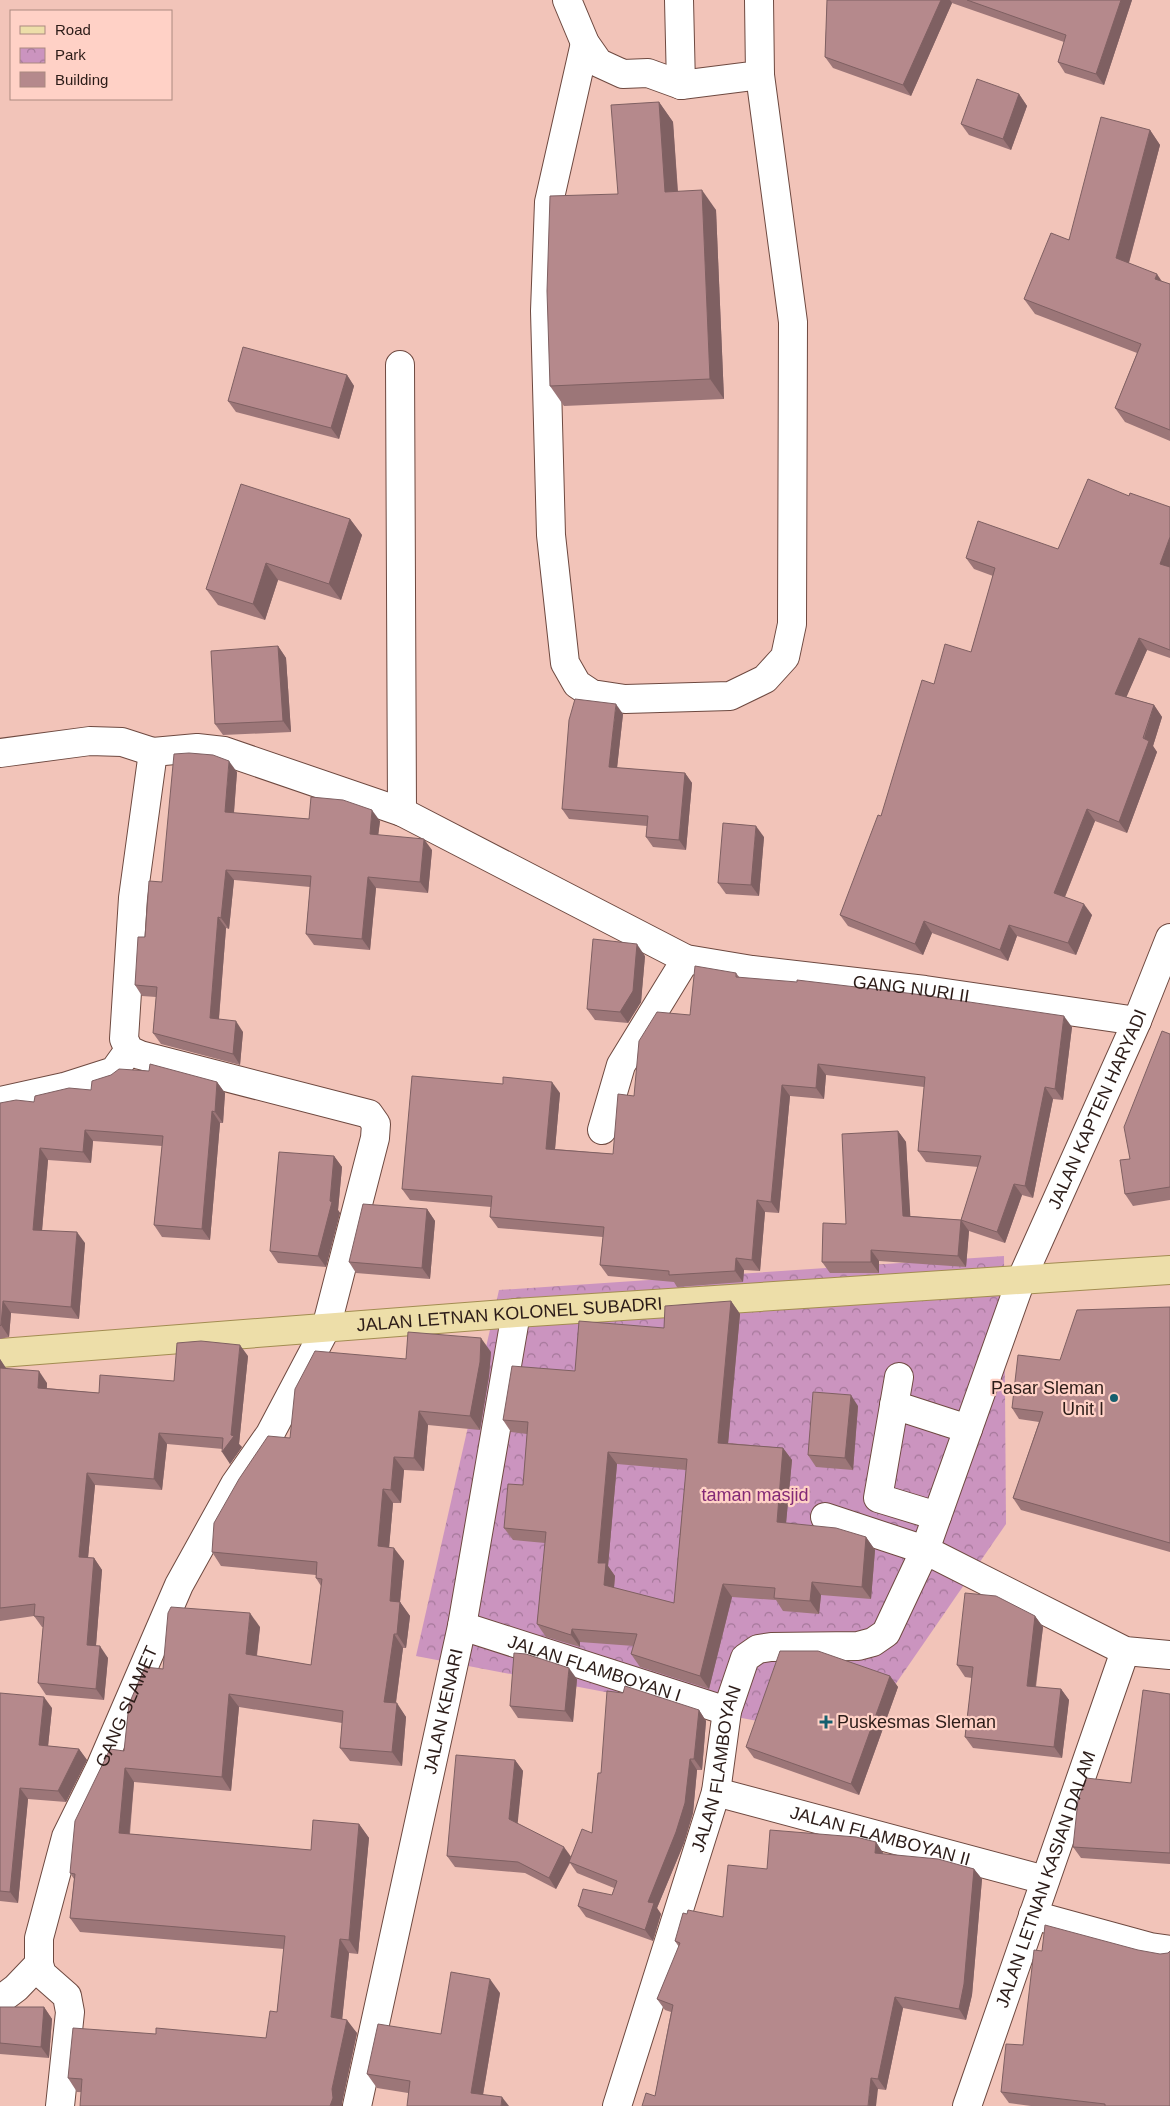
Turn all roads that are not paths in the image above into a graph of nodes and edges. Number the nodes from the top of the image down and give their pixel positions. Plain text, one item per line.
1 (567, 0) edge
2 (679, 0) edge
3 (760, 0) edge
4 (584, 42) junction
5 (760, 75) junction
6 (680, 85) junction
7 (400, 365) dead end
8 (154, 752) junction
9 (0, 753) edge
10 (402, 812) junction
11 (1170, 938) edge
12 (686, 959) junction
13 (1137, 1020) junction
14 (129, 1050) junction
15 (0, 1101) edge
16 (602, 1130) dead end
17 (1170, 1270) edge
18 (1021, 1280) junction
19 (516, 1313) junction
20 (326, 1328) junction
21 (0, 1353) edge
22 (899, 1377) dead end
23 (894, 1405) junction
24 (968, 1429) junction
25 (825, 1516) dead end
26 (936, 1516) junction
27 (925, 1550) junction
28 (462, 1626) junction
29 (1125, 1651) junction
30 (1170, 1655) edge
31 (727, 1711) junction
32 (716, 1792) junction
33 (1045, 1880) junction
34 (1033, 1915) junction
35 (1170, 1950) edge
36 (39, 1964) junction
37 (0, 2000) edge
38 (60, 2106) edge
39 (357, 2106) edge
40 (617, 2106) edge
41 (966, 2106) edge

1 - 4 street
2 - 6 street
3 - 5 street
4 - 5 street
4 - 6 street
5 - 6 street
7 - 10 street
8 - 9 street
8 - 10 street, GANG NURI II
8 - 14 street
10 - 12 street, GANG NURI II
11 - 13 street, JALAN KAPTEN HARYADI
12 - 13 street, GANG NURI II
12 - 16 street
13 - 18 street, JALAN KAPTEN HARYADI
14 - 15 street
14 - 20 street, GANG SLAMET
17 - 18 main road, JALAN LETNAN KOLONEL SUBADRI
18 - 19 main road, JALAN LETNAN KOLONEL SUBADRI
18 - 24 street, JALAN FLAMBOYAN
19 - 20 main road, JALAN LETNAN KOLONEL SUBADRI
19 - 28 street, JALAN KENARI
20 - 21 main road, JALAN LETNAN KOLONEL SUBADRI
20 - 36 street, GANG SLAMET
22 - 23 street
23 - 24 street
23 - 26 street
24 - 26 street, JALAN FLAMBOYAN
25 - 27 street
26 - 27 street, JALAN FLAMBOYAN
27 - 29 street
27 - 31 street, JALAN FLAMBOYAN
28 - 31 street, JALAN FLAMBOYAN I
28 - 39 street, JALAN KENARI
29 - 30 street
29 - 33 street, JALAN LETNAN KASIAN DALAM
31 - 32 street, JALAN FLAMBOYAN
32 - 33 street, JALAN FLAMBOYAN II
32 - 40 street, JALAN FLAMBOYAN
33 - 34 street, JALAN LETNAN KASIAN DALAM
34 - 35 street
34 - 41 street, JALAN LETNAN KASIAN DALAM
36 - 37 street
36 - 38 street

